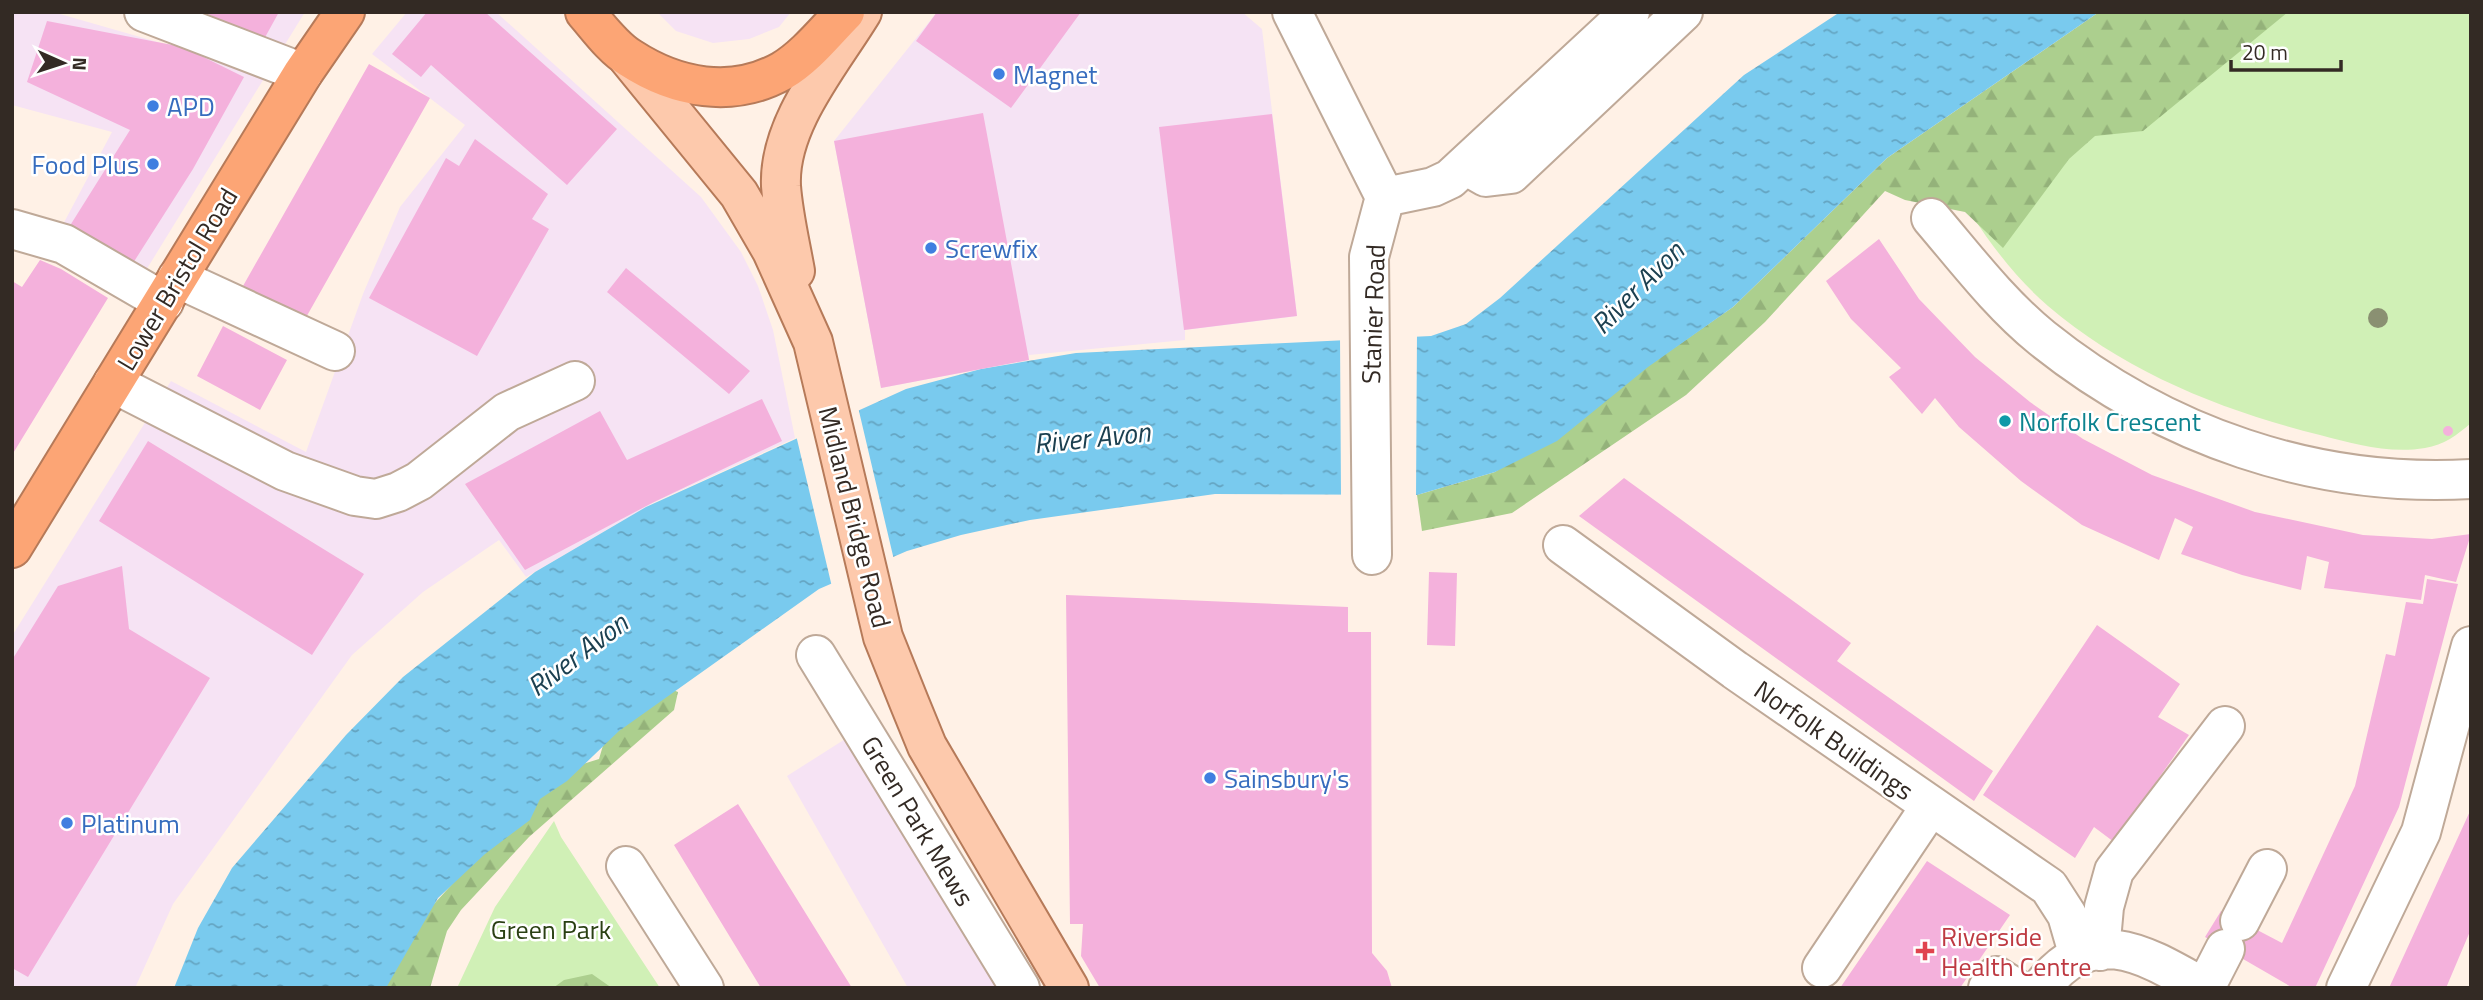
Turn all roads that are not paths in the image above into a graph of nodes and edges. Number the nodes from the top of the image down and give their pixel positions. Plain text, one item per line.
1 (144, 12) edge
2 (345, 12) edge
3 (585, 12) edge
4 (845, 12) edge
5 (862, 12) edge
6 (1292, 12) edge
7 (1630, 12) edge
8 (1683, 12) edge
9 (1594, 45) junction
10 (628, 58) junction
11 (303, 72) junction
12 (1613, 79) junction
13 (1510, 123) junction
14 (1526, 159) junction
15 (1465, 165) junction
16 (1385, 197) junction
17 (1931, 218) dead end
18 (12, 229) edge
19 (171, 290) junction
20 (807, 327) junction
21 (335, 351) dead end
22 (575, 381) dead end
23 (113, 383) junction
24 (2471, 479) edge
25 (1563, 545) dead end
26 (12, 548) edge
27 (1372, 555) dead end
28 (2471, 646) edge
29 (816, 655) dead end
30 (2225, 726) dead end
31 (1930, 807) junction
32 (626, 866) dead end
33 (2267, 869) dead end
34 (2089, 952) junction
35 (1822, 968) dead end
36 (704, 988) edge
37 (1020, 988) edge
38 (1069, 988) edge
39 (1988, 988) edge
40 (2015, 988) edge
41 (2041, 988) edge
42 (2204, 988) edge
43 (2346, 988) edge

1 - 11 street
2 - 11 highway, Lower Bristol Road
3 - 10 highway
4 - 10 highway
5 - 20 main road
6 - 16 street
7 - 9 street
8 - 12 street
9 - 12 street
9 - 13 street
10 - 20 main road, Midland Bridge Road
11 - 19 highway, Lower Bristol Road
12 - 14 street
13 - 14 street
13 - 15 street
14 - 15 street
15 - 16 street
16 - 27 street, Stanier Road
17 - 24 street
18 - 19 street
19 - 21 street
19 - 23 highway, Lower Bristol Road
20 - 38 main road, Midland Bridge Road
22 - 23 street
23 - 26 highway, Lower Bristol Road
25 - 31 street, Norfolk Buildings
28 - 43 street
29 - 37 street, Green Park Mews
30 - 34 street
31 - 34 street, Norfolk Buildings
31 - 35 street
32 - 36 street
33 - 42 street
34 - 41 street
34 - 42 street
39 - 40 street

